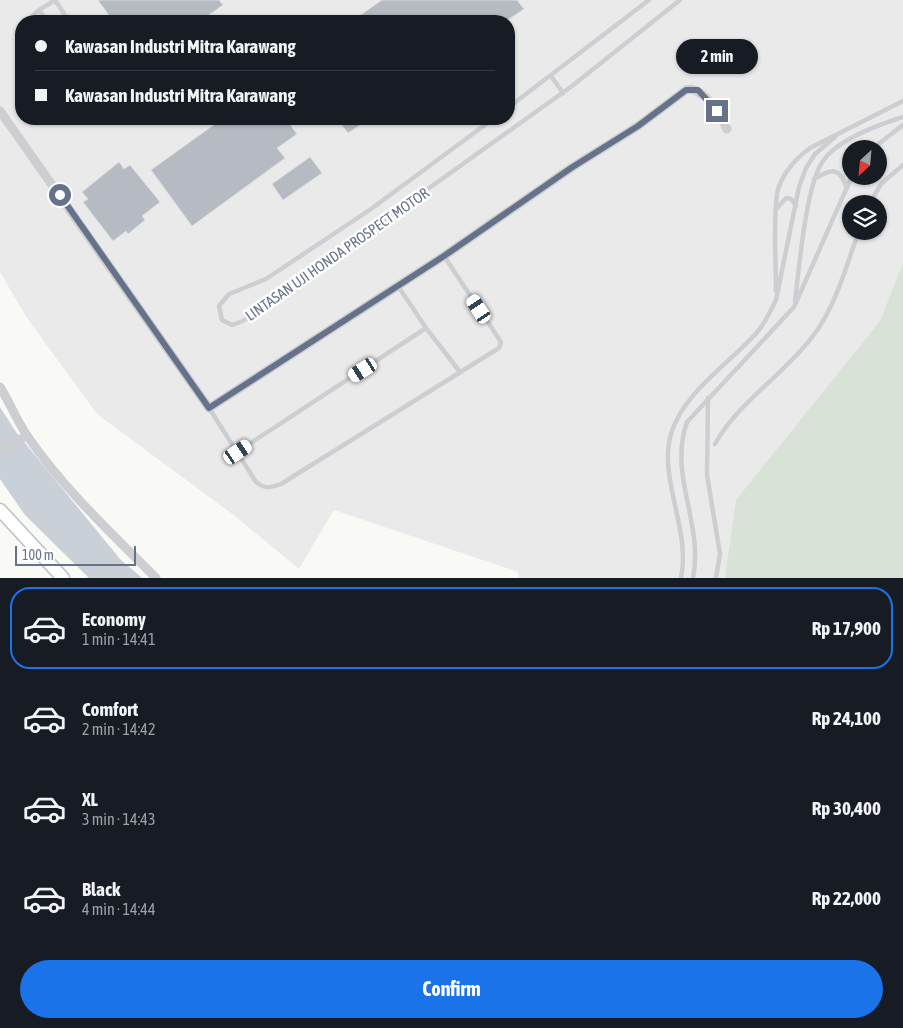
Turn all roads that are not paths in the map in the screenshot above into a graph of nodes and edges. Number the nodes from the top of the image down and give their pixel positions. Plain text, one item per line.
1 (55, 0) edge
2 (649, 0) edge
3 (680, 0) edge
4 (39, 10) junction
5 (34, 15) edge
6 (43, 15) edge
7 (66, 15) edge
8 (551, 76) junction
9 (563, 93) junction
10 (903, 101) edge
11 (515, 103) edge
12 (0, 111) edge
13 (903, 117) edge
14 (485, 125) edge
15 (903, 125) edge
16 (727, 129) dead end
17 (836, 136) junction
18 (884, 140) edge
19 (903, 165) edge
20 (813, 180) junction
21 (846, 186) joint
22 (874, 195) edge
23 (796, 206) junction
24 (777, 208) junction
25 (855, 240) edge
26 (444, 256) junction
27 (398, 286) junction
28 (776, 300) junction
29 (794, 307) junction
30 (426, 328) junction
31 (460, 372) junction
32 (0, 387) edge
33 (708, 398) junction
34 (209, 408) junction
35 (25, 436) junction
36 (715, 444) dead end
37 (0, 452) edge
38 (238, 452) junction
39 (0, 510) edge
40 (61, 578) edge
41 (156, 578) edge
42 (681, 578) edge
43 (693, 578) edge
44 (716, 578) edge

1 - 4 lane
1 - 7 lane
2 - 8 lane
3 - 9 lane, LINTASAN UJI HONDA PROSPECT MOTOR
4 - 5 lane
4 - 6 lane
8 - 9 lane
8 - 11 lane
9 - 14 lane, LINTASAN UJI HONDA PROSPECT MOTOR
10 - 17 lane
12 - 34 street
13 - 20 lane
15 - 18 lane
16 - 26 street
17 - 23 lane
17 - 24 lane
19 - 22 lane
20 - 21 lane
20 - 29 lane
21 - 29 lane
23 - 24 lane
23 - 28 lane
24 - 28 lane
25 - 36 lane
26 - 27 street
26 - 31 lane
27 - 30 lane
27 - 34 street
28 - 42 lane
29 - 33 lane
30 - 31 lane
30 - 38 lane
31 - 38 lane
32 - 35 street
33 - 43 lane
33 - 44 lane
34 - 38 lane
35 - 37 street
35 - 41 street
39 - 40 street

